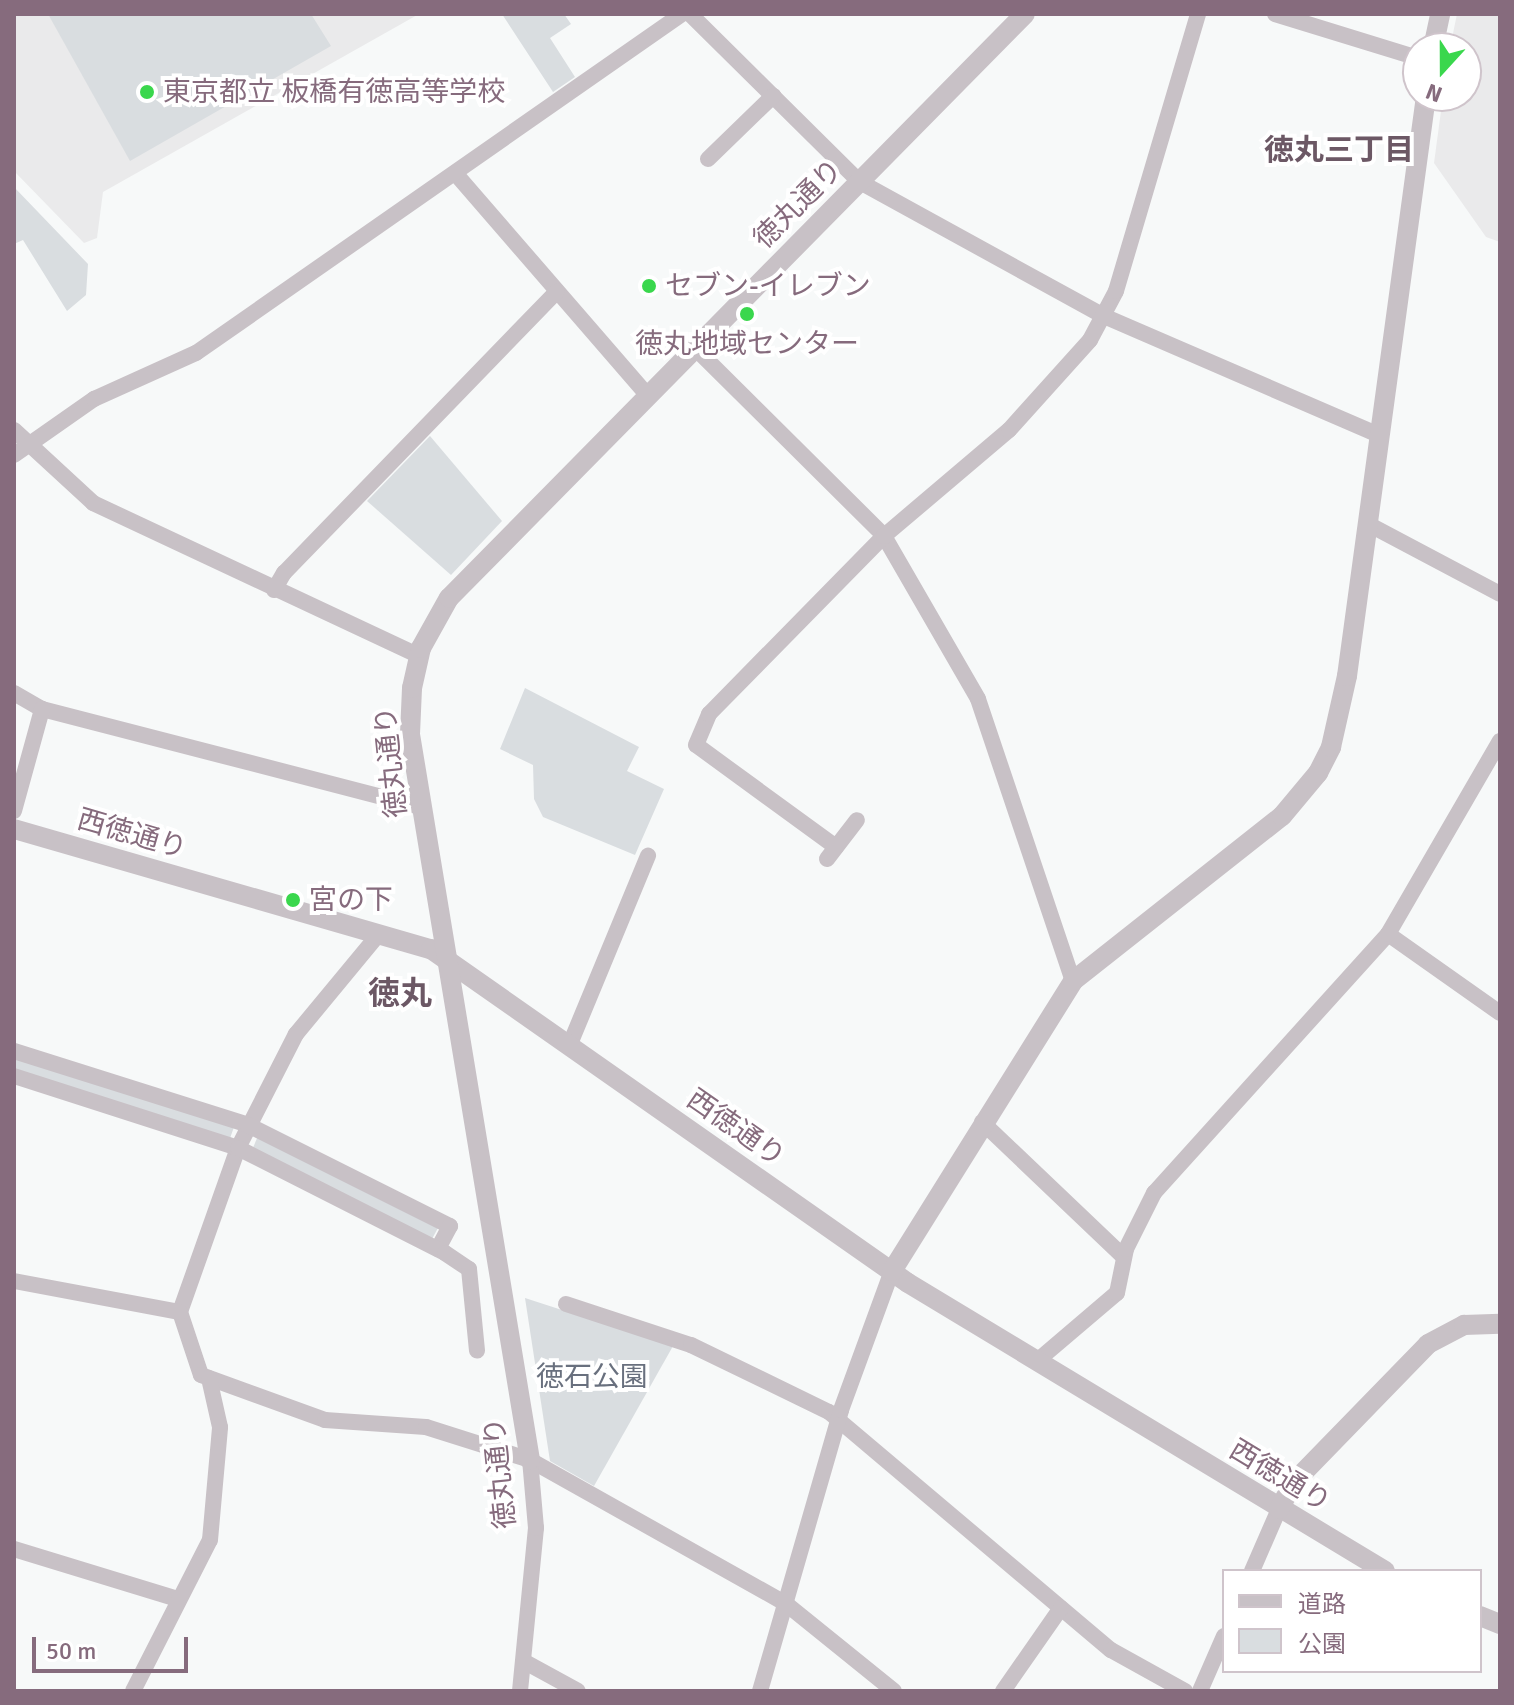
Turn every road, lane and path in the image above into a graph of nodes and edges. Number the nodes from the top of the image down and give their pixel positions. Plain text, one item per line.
1 (682, 14) edge
2 (690, 14) edge
3 (1025, 14) edge
4 (1198, 14) edge
5 (1275, 14) edge
6 (1402, 53) edge
7 (773, 96) junction
8 (1424, 112) edge
9 (708, 159) dead end
10 (455, 173) junction
11 (860, 182) junction
12 (557, 291) junction
13 (1106, 317) junction
14 (695, 348) junction
15 (649, 397) junction
16 (14, 430) edge
17 (1379, 435) junction
18 (30, 444) junction
19 (14, 455) edge
20 (1368, 524) junction
21 (884, 536) junction
22 (274, 590) junction
23 (1500, 594) edge
24 (419, 656) junction
25 (14, 693) edge
26 (42, 709) junction
27 (1500, 741) edge
28 (1493, 769) edge
29 (422, 807) junction
30 (14, 811) edge
31 (857, 820) dead end
32 (14, 829) edge
33 (648, 856) dead end
34 (1388, 934) junction
35 (378, 935) junction
36 (451, 961) junction
37 (1073, 981) junction
38 (1500, 1013) edge
39 (570, 1044) junction
40 (14, 1051) edge
41 (14, 1076) edge
42 (982, 1122) junction
43 (248, 1125) junction
44 (238, 1148) junction
45 (438, 1249) junction
46 (1124, 1257) junction
47 (892, 1271) junction
48 (14, 1281) edge
49 (566, 1304) dead end
50 (180, 1312) junction
51 (1500, 1324) edge
52 (477, 1351) dead end
53 (1037, 1361) junction
54 (209, 1378) junction
55 (839, 1422) junction
56 (530, 1460) junction
57 (1279, 1509) junction
58 (14, 1549) edge
59 (1253, 1569) edge
60 (1382, 1569) edge
61 (178, 1599) junction
62 (785, 1603) junction
63 (1061, 1608) junction
64 (1222, 1641) edge
65 (525, 1662) junction
66 (133, 1691) edge
67 (520, 1691) edge
68 (578, 1691) edge
69 (760, 1691) edge
70 (894, 1691) edge
71 (1003, 1691) edge
72 (1185, 1691) edge
73 (1200, 1691) edge

1 - 10 street
2 - 7 street
3 - 11 street, 徳丸通り
4 - 13 street
5 - 6 street
7 - 9 street
7 - 11 street
8 - 17 street
10 - 12 street
10 - 18 street
11 - 13 street
11 - 14 street, 徳丸通り
12 - 15 street
12 - 22 street
13 - 17 street
13 - 21 street
14 - 15 street, 徳丸通り
14 - 21 street
15 - 24 street, 徳丸通り
16 - 18 street
17 - 20 street
18 - 19 street
18 - 22 street
20 - 23 street
20 - 37 street
21 - 31 street
21 - 37 street
22 - 24 street
24 - 29 street, 徳丸通り
25 - 26 street
26 - 29 street
26 - 30 street
27 - 28 street
28 - 34 street
29 - 36 street, 徳丸通り
32 - 35 street, 西徳通り
33 - 39 street
34 - 38 street
34 - 46 street
35 - 36 street, 西徳通り
35 - 43 street
36 - 39 street, 西徳通り
36 - 56 street, 徳丸通り
37 - 42 street
39 - 47 street, 西徳通り
40 - 43 street
41 - 44 street
42 - 46 street
42 - 47 street
43 - 44 street
43 - 45 street
44 - 45 street
44 - 50 street
45 - 52 street
46 - 53 street
47 - 53 street, 西徳通り
47 - 55 street
48 - 50 street
49 - 55 street
50 - 54 street
51 - 57 street
53 - 57 street, 西徳通り
54 - 56 street
54 - 61 street
55 - 62 street
55 - 63 street
56 - 62 street
56 - 65 street, 徳丸通り
57 - 59 street
57 - 60 street, 西徳通り
58 - 61 street
61 - 66 street
62 - 69 street
62 - 70 street
63 - 71 street
63 - 72 street
64 - 73 street
65 - 67 street, 徳丸通り
65 - 68 street

